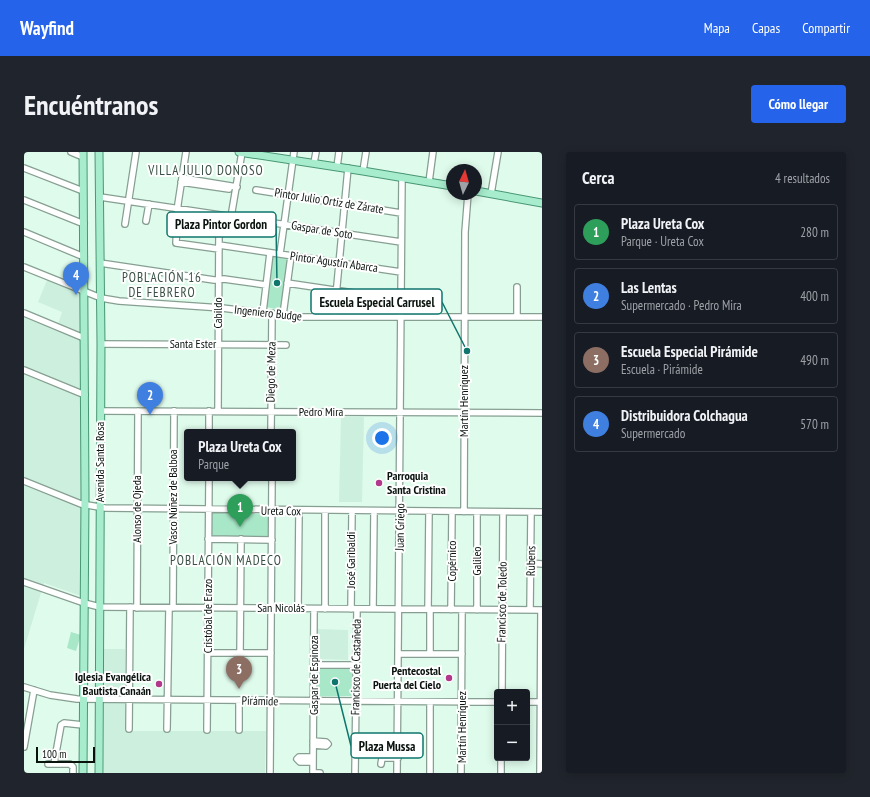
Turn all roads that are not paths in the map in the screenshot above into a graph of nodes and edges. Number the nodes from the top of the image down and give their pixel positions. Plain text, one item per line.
1 (71, 152) edge
2 (99, 152) edge
3 (136, 152) edge
4 (186, 152) edge
5 (241, 152) edge
6 (294, 152) edge
7 (316, 152) edge
8 (339, 152) edge
9 (366, 152) edge
10 (433, 152) edge
11 (498, 152) edge
12 (257, 153) edge
13 (83, 154) edge
14 (293, 160) junction
15 (314, 163) junction
16 (337, 167) junction
17 (24, 168) edge
18 (348, 168) junction
19 (363, 171) junction
20 (402, 177) junction
21 (182, 180) junction
22 (429, 182) junction
23 (446, 185) edge
24 (221, 186) junction
25 (237, 187) junction
26 (229, 189) dead end
27 (256, 190) dead end
28 (84, 191) junction
29 (482, 192) edge
30 (490, 194) junction
31 (288, 195) junction
32 (100, 197) junction
33 (24, 200) edge
34 (468, 200) edge
35 (128, 201) junction
36 (542, 203) edge
37 (149, 204) junction
38 (345, 204) junction
39 (178, 209) junction
40 (402, 212) junction
41 (225, 216) junction
42 (231, 217) junction
43 (146, 221) dead end
44 (84, 224) junction
45 (125, 224) dead end
46 (284, 225) junction
47 (24, 232) edge
48 (342, 234) junction
49 (401, 242) junction
50 (219, 247) junction
51 (270, 253) junction
52 (280, 254) junction
53 (291, 256) junction
54 (84, 257) junction
55 (100, 263) junction
56 (339, 263) junction
57 (24, 267) edge
58 (401, 272) junction
59 (219, 280) junction
60 (288, 284) junction
61 (266, 285) junction
62 (517, 288) dead end
63 (84, 290) junction
64 (337, 290) junction
65 (100, 298) junction
66 (401, 300) junction
67 (218, 308) junction
68 (262, 312) junction
69 (24, 313) edge
70 (272, 313) junction
71 (283, 315) junction
72 (334, 317) junction
73 (401, 317) junction
74 (465, 317) junction
75 (517, 317) junction
76 (542, 317) edge
77 (84, 338) junction
78 (101, 344) junction
79 (218, 344) junction
80 (272, 345) junction
81 (286, 345) dead end
82 (24, 370) edge
83 (84, 395) junction
84 (100, 411) junction
85 (138, 411) junction
86 (174, 411) junction
87 (209, 411) junction
88 (218, 412) junction
89 (271, 412) junction
90 (401, 412) junction
91 (464, 413) junction
92 (542, 413) edge
93 (209, 429) edge
94 (271, 429) edge
95 (24, 481) edge
96 (209, 481) edge
97 (272, 481) edge
98 (85, 505) junction
99 (100, 508) junction
100 (137, 509) junction
101 (173, 509) junction
102 (209, 510) junction
103 (272, 510) junction
104 (299, 511) junction
105 (325, 511) junction
106 (352, 511) junction
107 (375, 512) junction
108 (400, 512) junction
109 (427, 512) junction
110 (452, 512) junction
111 (464, 512) junction
112 (477, 512) junction
113 (503, 512) junction
114 (530, 512) junction
115 (542, 512) edge
116 (208, 539) junction
117 (241, 539) junction
118 (272, 540) junction
119 (531, 563) junction
120 (542, 564) edge
121 (24, 582) edge
122 (84, 603) junction
123 (100, 607) junction
124 (130, 608) junction
125 (137, 608) junction
126 (171, 608) junction
127 (208, 608) junction
128 (240, 608) junction
129 (272, 608) junction
130 (298, 608) junction
131 (314, 609) junction
132 (325, 609) junction
133 (354, 609) junction
134 (374, 609) junction
135 (399, 609) junction
136 (428, 609) junction
137 (451, 610) junction
138 (462, 610) junction
139 (476, 610) junction
140 (502, 610) junction
141 (529, 610) junction
142 (541, 610) edge
143 (208, 653) junction
144 (240, 653) junction
145 (271, 653) junction
146 (399, 654) junction
147 (430, 654) junction
148 (462, 654) junction
149 (314, 665) junction
150 (356, 665) junction
151 (24, 687) edge
152 (502, 689) edge
153 (34, 690) junction
154 (83, 699) junction
155 (99, 699) junction
156 (129, 699) junction
157 (168, 700) junction
158 (207, 700) junction
159 (239, 700) junction
160 (271, 701) junction
161 (314, 701) junction
162 (356, 701) junction
163 (398, 702) junction
164 (430, 702) junction
165 (462, 702) junction
166 (494, 702) edge
167 (530, 702) edge
168 (541, 702) edge
169 (83, 725) junction
170 (129, 729) dead end
171 (168, 729) dead end
172 (207, 730) dead end
173 (239, 730) dead end
174 (24, 747) edge
175 (398, 758) junction
176 (501, 761) edge
177 (381, 764) dead end
178 (73, 773) edge
179 (83, 773) edge
180 (99, 773) edge
181 (270, 773) edge
182 (320, 773) edge
183 (355, 773) edge
184 (397, 773) edge
185 (430, 773) edge
186 (461, 773) edge
187 (501, 773) edge
188 (540, 773) edge

1 - 13 street
2 - 32 main road, Avenida Santa Rosa
3 - 35 street
4 - 21 street
5 - 12 main road
5 - 25 street
6 - 14 street
7 - 15 street
8 - 16 street
9 - 19 street
10 - 22 street
11 - 30 street
12 - 14 main road
13 - 28 main road, Avenida Santa Rosa
14 - 15 main road
14 - 31 street
15 - 16 main road
16 - 18 main road
17 - 28 street
18 - 19 main road
18 - 38 street
19 - 20 main road
20 - 22 main road
20 - 40 street, Juan Griego
21 - 24 street
21 - 39 street
22 - 23 main road
24 - 25 street
24 - 26 street
25 - 42 street
27 - 31 street, Pintor Julio Ortiz de Zárate
28 - 44 main road, Avenida Santa Rosa
29 - 30 main road
30 - 36 main road
31 - 38 street, Pintor Julio Ortiz de Zárate
31 - 46 street
32 - 35 street, Gaspar de Soto
32 - 55 main road, Avenida Santa Rosa
33 - 44 street
34 - 74 street, Martín Henríquez
35 - 37 street, Gaspar de Soto
35 - 45 street
37 - 39 street, Gaspar de Soto
37 - 43 street
38 - 40 street, Pintor Julio Ortiz de Zárate
38 - 48 street
39 - 41 street, Gaspar de Soto
39 - 50 street, Pintor Agustín Abarca
40 - 49 street, Juan Griego
41 - 42 street, Gaspar de Soto
41 - 50 street, Cabildo
42 - 46 street, Gaspar de Soto
44 - 54 main road, Avenida Santa Rosa
46 - 48 street, Gaspar de Soto
46 - 52 street
47 - 54 street
48 - 49 street, Gaspar de Soto
48 - 56 street
49 - 58 street, Juan Griego
50 - 51 street, Pintor Agustín Abarca
50 - 59 street, Cabildo
51 - 52 street, Pintor Agustín Abarca
51 - 61 street
52 - 53 street, Pintor Agustín Abarca
53 - 56 street, Pintor Agustín Abarca
53 - 60 street
54 - 63 main road, Avenida Santa Rosa
55 - 59 street
55 - 65 main road, Avenida Santa Rosa
56 - 58 street, Pintor Agustín Abarca
56 - 64 street
57 - 63 street, Ingeniero Budge
58 - 66 street, Juan Griego
59 - 61 street
59 - 67 street, Cabildo
60 - 64 street
60 - 71 street
61 - 68 street
62 - 75 street
63 - 65 street, Ingeniero Budge
63 - 77 main road, Avenida Santa Rosa
64 - 66 street
64 - 72 street
65 - 67 street, Ingeniero Budge
65 - 78 main road, Avenida Santa Rosa
66 - 73 street, Juan Griego
67 - 68 street, Ingeniero Budge
67 - 79 street, Cabildo
68 - 70 street, Ingeniero Budge
69 - 77 street
70 - 71 street, Ingeniero Budge
70 - 80 street, Diego de Meza
71 - 72 street, Ingeniero Budge
72 - 73 street, Ingeniero Budge
73 - 74 street, Ingeniero Budge
73 - 90 street, Juan Griego
74 - 75 street, Ingeniero Budge
74 - 91 street, Martín Henríquez
75 - 76 street, Ingeniero Budge
77 - 83 main road, Avenida Santa Rosa
78 - 79 street, Santa Ester
78 - 84 main road, Avenida Santa Rosa
79 - 80 street, Santa Ester
79 - 88 street, Cabildo
80 - 81 street, Santa Ester
80 - 89 street, Diego de Meza
82 - 83 street
83 - 98 main road, Avenida Santa Rosa
84 - 85 street, Pedro Mira
84 - 99 main road, Avenida Santa Rosa
85 - 86 street, Pedro Mira
85 - 100 street, Alonso de Ojeda
86 - 87 street, Pedro Mira
86 - 101 street, Vasco Núñez de Balboa
87 - 88 street, Pedro Mira
87 - 93 street
88 - 89 street, Pedro Mira
89 - 90 street, Pedro Mira
89 - 94 street, Diego de Meza
90 - 91 street, Pedro Mira
90 - 108 street, Juan Griego
91 - 92 street, Pedro Mira
91 - 111 street, Martín Henríquez
95 - 98 street, Ureta Cox
96 - 102 street, Cristóbal de Erazo
97 - 103 street
98 - 99 street, Ureta Cox
98 - 122 main road, Avenida Santa Rosa
99 - 100 street, Ureta Cox
99 - 123 main road, Avenida Santa Rosa
100 - 101 street, Ureta Cox
100 - 125 street, Alonso de Ojeda
101 - 102 street, Ureta Cox
101 - 126 street, Vasco Núñez de Balboa
102 - 103 street, Ureta Cox
102 - 116 street, Cristóbal de Erazo
103 - 104 street, Ureta Cox
103 - 118 street
104 - 105 street, Ureta Cox
104 - 130 street
105 - 106 street, Ureta Cox
105 - 132 street
106 - 107 street, Ureta Cox
106 - 133 street, José Garibaldi
107 - 108 street, Ureta Cox
107 - 134 street
108 - 109 street, Ureta Cox
108 - 135 street, Juan Griego
109 - 110 street, Ureta Cox
109 - 136 street
110 - 111 street, Ureta Cox
110 - 137 street, Copérnico
111 - 112 street, Ureta Cox
112 - 113 street, Ureta Cox
112 - 139 street, Galileo
113 - 114 street, Ureta Cox
113 - 140 street, Francisco de Toledo
114 - 115 street, Ureta Cox
114 - 119 street, Rubens
114 - 141 street, Rubens
116 - 117 street
116 - 127 street, Cristóbal de Erazo
117 - 118 street
117 - 128 street
118 - 129 street
119 - 120 street
119 - 141 street, Rubens
121 - 122 street, San Nicolás
122 - 123 street, San Nicolás
122 - 154 main road, Avenida Santa Rosa
123 - 124 street, San Nicolás
123 - 155 main road, Avenida Santa Rosa
124 - 125 street, San Nicolás
124 - 156 street
125 - 126 street, San Nicolás
126 - 127 street, San Nicolás
126 - 157 street, Vasco Núñez de Balboa
127 - 128 street, San Nicolás
127 - 143 street, Cristóbal de Erazo
128 - 129 street, San Nicolás
128 - 144 street
129 - 130 street, San Nicolás
129 - 145 street
130 - 131 street, San Nicolás
131 - 132 street, San Nicolás
131 - 149 street, Gaspar de Espinoza
132 - 133 street, San Nicolás
133 - 134 street, San Nicolás
133 - 150 street, Francisco de Castañeda
134 - 135 street, San Nicolás
135 - 136 street, San Nicolás
135 - 146 street, Juan Griego
136 - 137 street, San Nicolás
136 - 147 street
137 - 138 street, San Nicolás
138 - 139 street, San Nicolás
138 - 148 street, Martín Henríquez
139 - 140 street, San Nicolás
140 - 141 street, San Nicolás
140 - 152 street, Francisco de Toledo
141 - 142 street, San Nicolás
142 - 168 street
143 - 144 street
143 - 158 street, Cristóbal de Erazo
144 - 145 street
145 - 160 street
146 - 147 street
146 - 163 street, Juan Griego
147 - 148 street
148 - 165 street, Martín Henríquez
149 - 150 street
149 - 161 street, Gaspar de Espinoza
150 - 162 street, Francisco de Castañeda
151 - 153 street, Pirámide
153 - 154 street, Pirámide
153 - 174 street
154 - 155 street, Pirámide
154 - 169 main road, Avenida Santa Rosa
155 - 156 street, Pirámide
155 - 180 main road, Avenida Santa Rosa
156 - 157 street, Pirámide
156 - 170 street
157 - 158 street, Pirámide
157 - 171 street, Vasco Núñez de Balboa
158 - 159 street, Pirámide
158 - 172 street, Cristóbal de Erazo
159 - 160 street, Pirámide
159 - 173 street
160 - 161 street, Pirámide
160 - 181 street
161 - 162 street, Pirámide
161 - 182 street, Gaspar de Espinoza
162 - 163 street, Pirámide
162 - 183 street, Francisco de Castañeda
163 - 164 street, Pirámide
163 - 175 street, Juan Griego
164 - 165 street, Pirámide
164 - 185 street
165 - 166 street, Pirámide
165 - 186 street, Martín Henríquez
167 - 168 street
168 - 188 street
169 - 178 street
169 - 179 main road, Avenida Santa Rosa
175 - 177 street
175 - 184 street, Juan Griego
176 - 187 street

